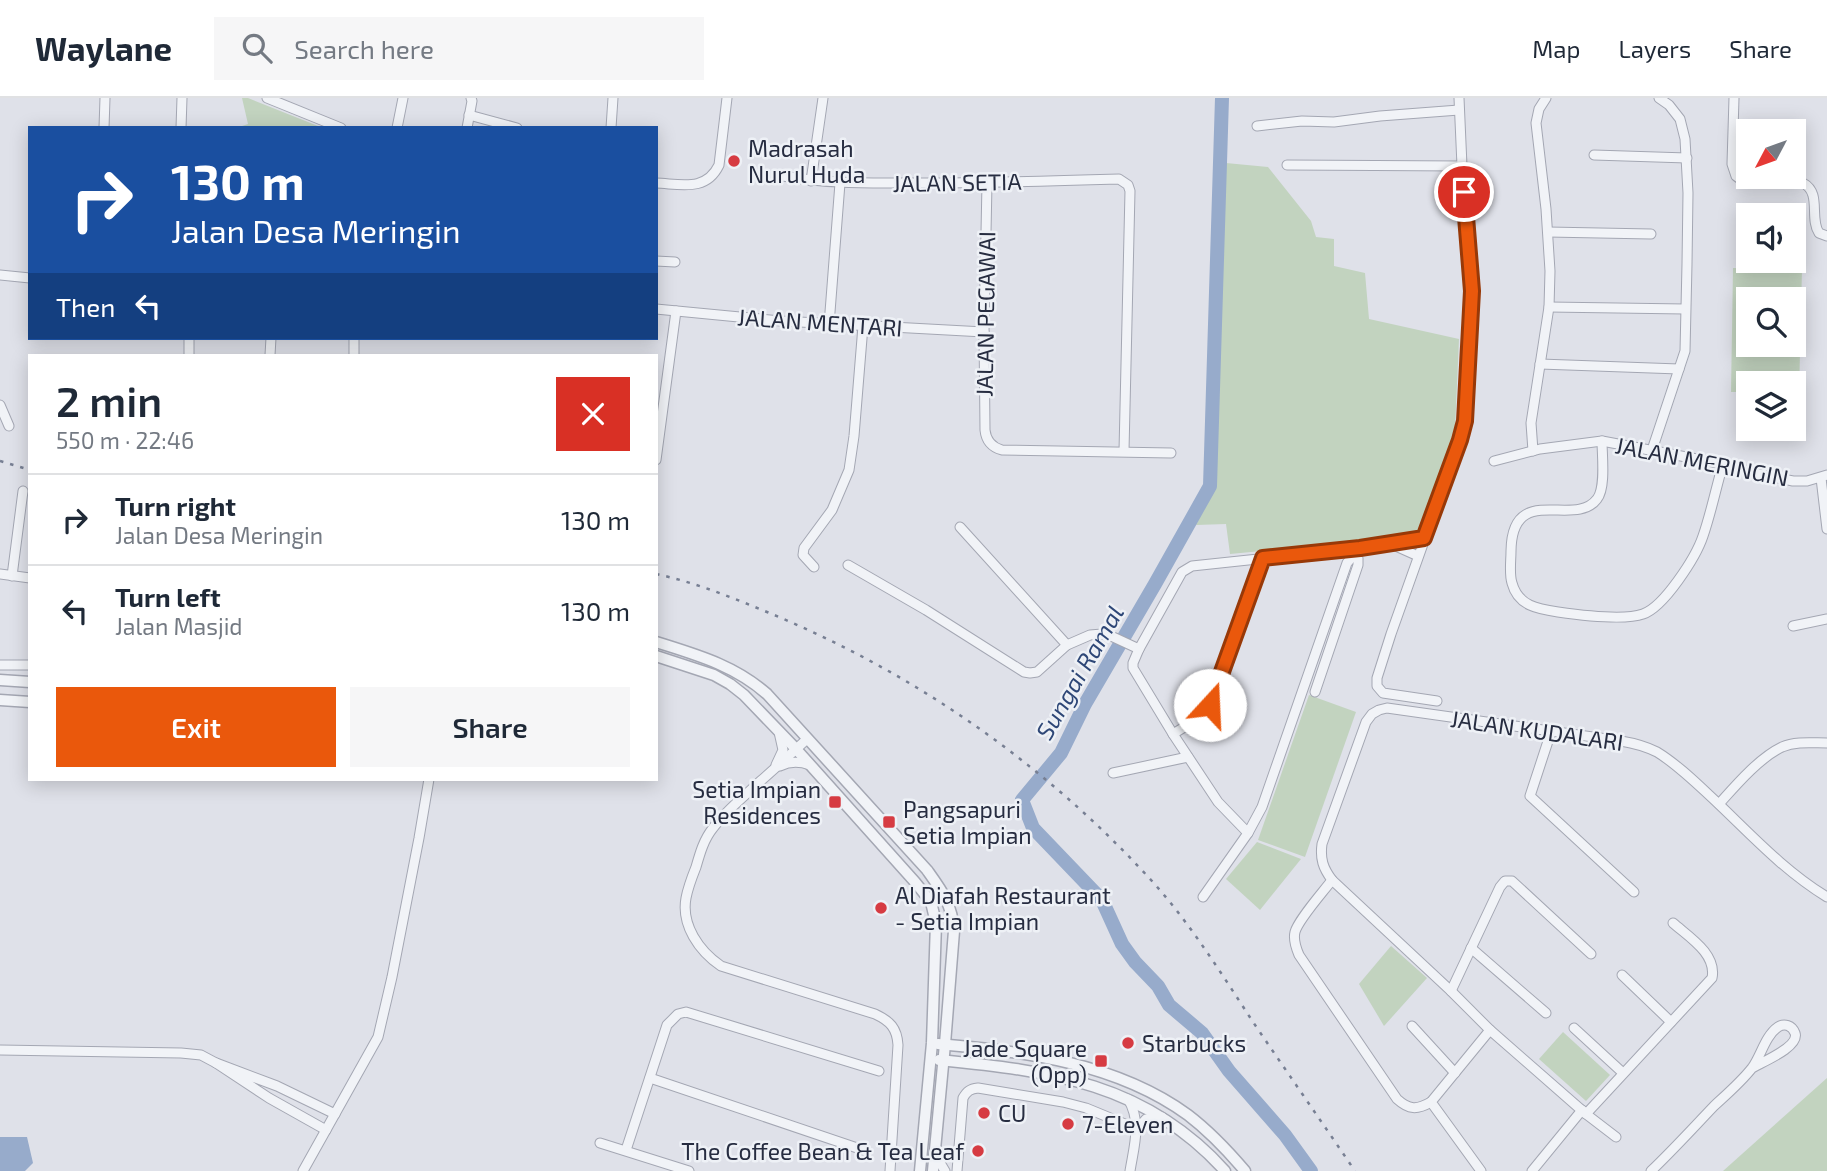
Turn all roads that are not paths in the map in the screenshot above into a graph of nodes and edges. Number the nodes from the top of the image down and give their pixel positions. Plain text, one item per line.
1 (105, 98) edge
2 (182, 98) edge
3 (267, 98) edge
4 (403, 98) edge
5 (471, 98) edge
6 (613, 98) edge
7 (727, 98) edge
8 (823, 98) edge
9 (1458, 98) edge
10 (1546, 98) edge
11 (1659, 98) edge
12 (1734, 98) edge
13 (1459, 110) junction
14 (470, 115) junction
15 (104, 126) edge
16 (181, 126) edge
17 (336, 126) edge
18 (397, 126) edge
19 (467, 126) edge
20 (510, 126) edge
21 (611, 126) edge
22 (1257, 126) dead end
23 (1594, 155) dead end
24 (1687, 158) junction
25 (1287, 165) dead end
26 (1462, 166) junction
27 (783, 176) dead end
28 (811, 181) junction
29 (658, 183) edge
30 (840, 183) junction
31 (987, 183) junction
32 (1548, 232) junction
33 (1651, 234) dead end
34 (1827, 236) edge
35 (658, 261) edge
36 (675, 262) dead end
37 (0, 275) edge
38 (28, 278) edge
39 (1549, 307) junction
40 (658, 309) edge
41 (1685, 309) junction
42 (676, 311) junction
43 (829, 325) junction
44 (863, 326) junction
45 (984, 332) junction
46 (1540, 365) junction
47 (1679, 369) junction
48 (0, 405) edge
49 (9, 426) dead end
50 (1602, 441) junction
51 (658, 445) edge
52 (1652, 450) junction
53 (1124, 451) junction
54 (1533, 451) junction
55 (1171, 453) dead end
56 (1494, 461) dead end
57 (1723, 464) junction
58 (1824, 477) edge
59 (23, 491) dead end
60 (960, 527) dead end
61 (1827, 529) edge
62 (1424, 538) junction
63 (1390, 544) junction
64 (1357, 552) junction
65 (1418, 556) junction
66 (1263, 558) junction
67 (848, 565) dead end
68 (814, 567) dead end
69 (0, 574) edge
70 (12, 576) junction
71 (28, 578) edge
72 (1827, 619) edge
73 (1793, 626) dead end
74 (658, 643) edge
75 (1067, 645) junction
76 (1139, 649) junction
77 (658, 657) edge
78 (0, 665) edge
79 (28, 665) edge
80 (0, 680) edge
81 (28, 682) edge
82 (1315, 692) dead end
83 (0, 700) edge
84 (1437, 701) dead end
85 (28, 702) edge
86 (779, 732) junction
87 (1551, 732) junction
88 (1173, 734) junction
89 (807, 739) junction
90 (1827, 743) edge
91 (796, 749) junction
92 (1188, 757) junction
93 (811, 766) junction
94 (774, 769) junction
95 (1113, 773) dead end
96 (429, 781) edge
97 (1719, 804) junction
98 (1248, 833) junction
99 (1332, 880) junction
100 (1634, 892) dead end
101 (1203, 897) dead end
102 (1827, 897) edge
103 (1673, 923) dead end
104 (1471, 948) junction
105 (1591, 954) dead end
106 (1622, 975) dead end
107 (1451, 991) junction
108 (1546, 1013) dead end
109 (1671, 1022) junction
110 (1412, 1026) dead end
111 (1574, 1028) dead end
112 (1490, 1030) junction
113 (932, 1043) junction
114 (945, 1044) junction
115 (0, 1050) edge
116 (930, 1059) junction
117 (944, 1060) junction
118 (216, 1063) junction
119 (1752, 1068) junction
120 (878, 1071) dead end
121 (1455, 1073) junction
122 (1623, 1073) junction
123 (650, 1078) junction
124 (1128, 1099) junction
125 (1431, 1102) junction
126 (1584, 1112) junction
127 (335, 1114) junction
128 (1162, 1117) junction
129 (1137, 1129) junction
130 (326, 1130) junction
131 (936, 1136) junction
132 (1616, 1137) dead end
133 (600, 1143) dead end
134 (626, 1150) junction
135 (866, 1151) dead end
136 (303, 1171) edge
137 (690, 1171) edge
138 (890, 1171) edge
139 (920, 1171) edge
140 (933, 1171) edge
141 (945, 1171) edge
142 (957, 1171) edge
143 (1130, 1171) edge
144 (1225, 1171) edge
145 (1245, 1171) edge
146 (1481, 1171) edge
147 (1532, 1171) edge
148 (1651, 1171) edge

1 - 15 street
2 - 16 street
3 - 17 street
4 - 18 street
5 - 14 street
6 - 21 street
7 - 29 street
8 - 28 street
9 - 13 street
10 - 32 street
11 - 24 street
12 - 34 street
13 - 22 street
13 - 26 street
14 - 19 street
14 - 20 street
23 - 24 street
24 - 41 street
25 - 26 street
26 - 62 street
27 - 28 street, JALAN SETIA
28 - 30 street, JALAN SETIA
30 - 31 street, JALAN SETIA
30 - 43 street
31 - 45 street, JALAN PEGAWAI
31 - 53 street, JALAN SETIA
32 - 33 street
32 - 39 street
35 - 36 street
37 - 38 street
39 - 41 street
39 - 46 street
40 - 42 street, JALAN MENTARI
41 - 47 street
42 - 43 street, JALAN MENTARI
42 - 51 street
43 - 44 street, JALAN MENTARI
44 - 45 street, JALAN MENTARI
44 - 68 street
45 - 53 street, JALAN PEGAWAI
46 - 47 street
46 - 54 street
47 - 52 street
48 - 49 street
50 - 52 street, JALAN MERINGIN
50 - 54 street, JALAN MERINGIN
50 - 57 street
52 - 57 street, JALAN MERINGIN
53 - 55 street
54 - 56 street, JALAN MERINGIN
57 - 58 street, JALAN MERINGIN
58 - 61 street
59 - 70 street
60 - 75 street
62 - 63 street
62 - 65 street
63 - 64 street
63 - 65 street
64 - 66 street
64 - 82 street
64 - 98 street
65 - 84 street
66 - 76 street
66 - 88 street
67 - 75 street
69 - 70 street
70 - 71 street
72 - 73 street
74 - 89 street
75 - 76 street
76 - 88 street
77 - 86 street
78 - 79 street
80 - 81 street
83 - 85 street
86 - 91 street
86 - 94 street
87 - 97 street, JALAN KUDALARI
87 - 99 street, JALAN KUDALARI
87 - 100 street
88 - 92 street
89 - 91 street
89 - 114 street
90 - 97 street
91 - 93 street
91 - 94 street
92 - 95 street
92 - 98 street
93 - 94 street
93 - 113 street
94 - 138 street
96 - 127 street
97 - 102 street, JALAN KUDALARI
98 - 101 street
99 - 107 street
99 - 125 street
103 - 109 street
104 - 105 street
104 - 107 street
104 - 108 street
106 - 109 street
107 - 112 street
109 - 122 street
110 - 121 street
111 - 122 street
112 - 121 street
112 - 126 street
113 - 114 street
113 - 116 street
114 - 117 street
114 - 145 street
115 - 118 street
116 - 117 street
116 - 139 street
117 - 124 street
117 - 131 street
118 - 127 street
118 - 130 street
119 - 119 street
119 - 148 street
120 - 123 street
121 - 125 street
122 - 126 street
123 - 134 street
123 - 135 street
124 - 128 street
124 - 129 street
125 - 146 street
126 - 132 street
126 - 147 street
127 - 130 street
128 - 129 street
128 - 144 street
129 - 142 street
129 - 143 street
130 - 136 street
131 - 140 street
131 - 141 street
133 - 134 street
134 - 137 street

